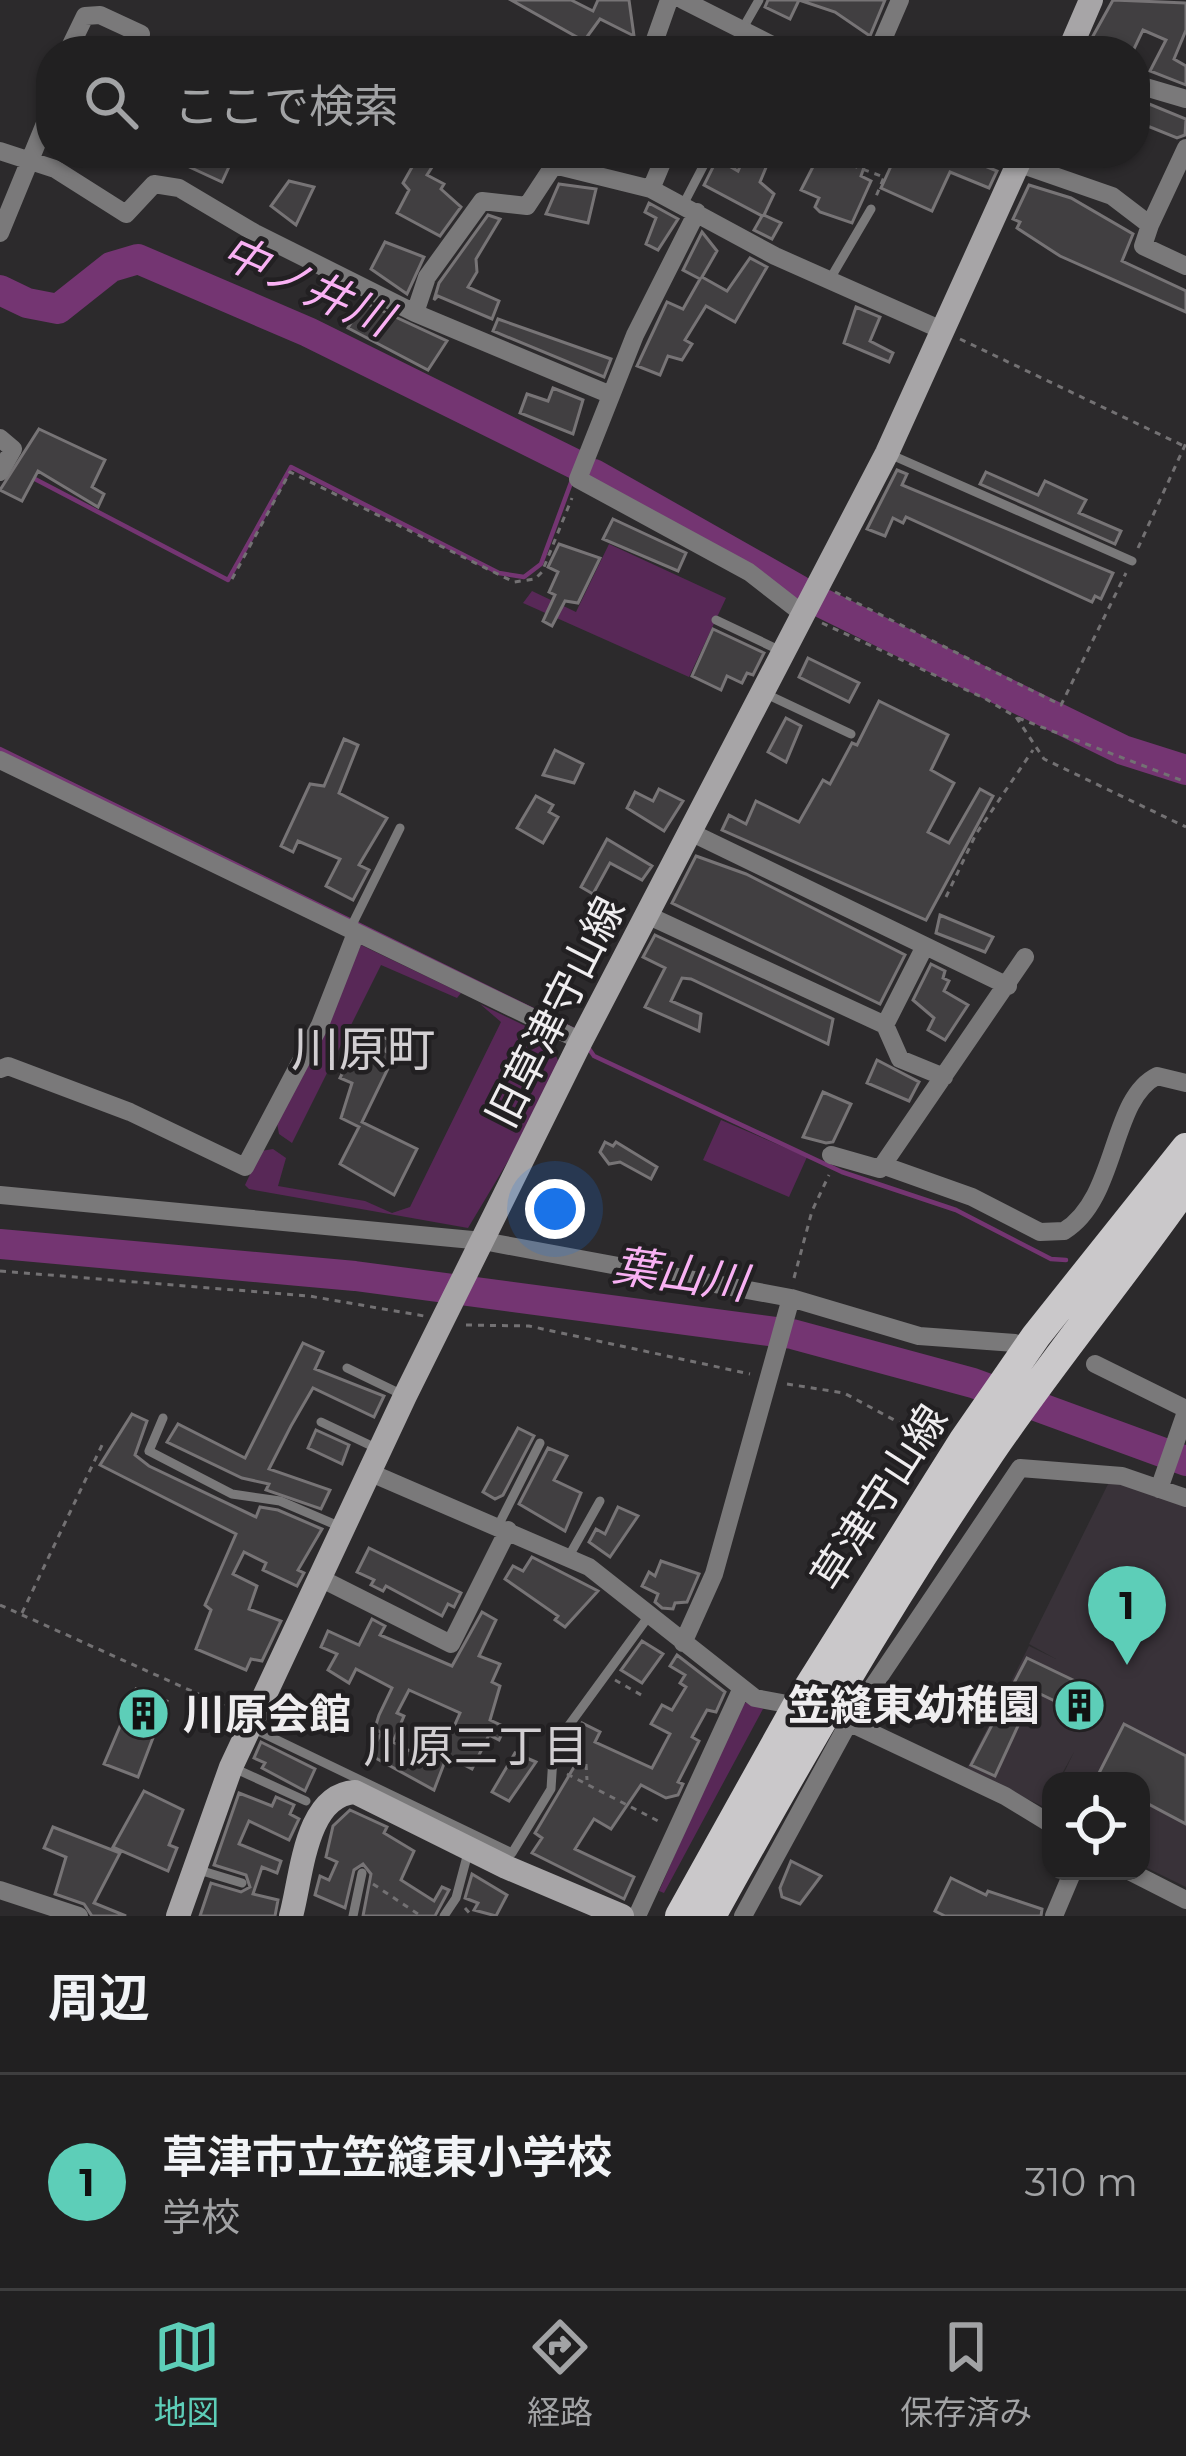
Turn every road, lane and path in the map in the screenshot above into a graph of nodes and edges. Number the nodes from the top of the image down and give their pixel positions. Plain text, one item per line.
1 (670, 0) edge
2 (683, 0) edge
3 (759, 0) edge
4 (900, 0) edge
5 (1091, 0) edge
6 (743, 28) junction
7 (141, 34) dead end
8 (76, 36) edge
9 (657, 36) edge
10 (757, 36) edge
11 (884, 36) edge
12 (1079, 36) edge
13 (1150, 88) edge
14 (1186, 99) edge
15 (36, 142) edge
16 (1186, 148) edge
17 (0, 151) edge
18 (28, 160) junction
19 (36, 163) edge
20 (52, 168) edge
21 (553, 168) edge
22 (562, 168) edge
23 (660, 168) edge
24 (705, 168) edge
25 (859, 168) edge
26 (1018, 168) edge
27 (1044, 168) edge
28 (651, 189) junction
29 (690, 208) junction
30 (871, 209) joint
31 (1150, 225) junction
32 (0, 233) edge
33 (1186, 266) edge
34 (830, 280) junction
35 (415, 313) junction
36 (944, 332) junction
37 (611, 395) junction
38 (0, 438) edge
39 (1186, 445) edge
40 (887, 454) junction
41 (0, 472) edge
42 (578, 478) junction
43 (1132, 560) junction
44 (232, 580) dead end
45 (818, 584) junction
46 (803, 614) junction
47 (716, 620) dead end
48 (784, 652) junction
49 (764, 693) junction
50 (1016, 717) junction
51 (850, 734) dead end
52 (1035, 749) junction
53 (0, 760) edge
54 (1186, 782) edge
55 (1186, 827) edge
56 (400, 828) dead end
57 (690, 832) junction
58 (946, 897) dead end
59 (647, 915) junction
60 (353, 931) junction
61 (925, 946) junction
62 (1025, 957) dead end
63 (1008, 986) junction
64 (885, 1025) junction
65 (581, 1041) junction
66 (0, 1069) edge
67 (944, 1077) junction
68 (1186, 1083) edge
69 (1186, 1148) edge
70 (831, 1155) joint
71 (882, 1166) junction
72 (1186, 1186) edge
73 (0, 1195) edge
74 (482, 1244) junction
75 (0, 1271) edge
76 (790, 1298) junction
77 (442, 1324) junction
78 (1026, 1340) junction
79 (1095, 1364) dead end
80 (346, 1368) dead end
81 (770, 1383) junction
82 (405, 1396) junction
83 (1186, 1411) edge
84 (164, 1418) dead end
85 (321, 1422) dead end
86 (103, 1443) dead end
87 (540, 1443) dead end
88 (963, 1447) junction
89 (376, 1462) junction
90 (1159, 1489) junction
91 (1186, 1498) edge
92 (600, 1501) dead end
93 (343, 1528) junction
94 (503, 1528) junction
95 (569, 1556) junction
96 (320, 1578) junction
97 (0, 1606) edge
98 (650, 1613) junction
99 (21, 1614) junction
100 (683, 1643) junction
101 (603, 1673) junction
102 (741, 1690) junction
103 (643, 1696) dead end
104 (824, 1713) junction
105 (251, 1723) junction
106 (586, 1764) dead end
107 (231, 1766) junction
108 (554, 1770) junction
109 (586, 1782) junction
110 (306, 1801) dead end
111 (1042, 1819) edge
112 (678, 1831) junction
113 (469, 1849) junction
114 (194, 1869) junction
115 (361, 1877) joint
116 (1069, 1880) edge
117 (1147, 1880) edge
118 (242, 1883) dead end
119 (0, 1890) edge
120 (1186, 1900) edge
121 (80, 1916) edge
122 (178, 1916) edge
123 (291, 1916) edge
124 (353, 1916) edge
125 (422, 1916) edge
126 (444, 1916) edge
127 (622, 1916) edge
128 (637, 1916) edge
129 (680, 1916) edge
130 (711, 1916) edge
131 (743, 1916) edge
132 (1054, 1916) edge

1 - 9 street
2 - 6 street
3 - 6 lane
4 - 11 street
5 - 12 street
6 - 10 street
7 - 8 street
13 - 14 street
15 - 18 street
16 - 31 street
17 - 18 street
18 - 19 street
18 - 32 street
20 - 35 street
21 - 35 street
22 - 28 street
23 - 28 street
24 - 29 lane
25 - 30 path
26 - 36 street, 旧草津守山線
27 - 31 street
28 - 29 street
29 - 34 street
29 - 37 street
30 - 34 lane
31 - 33 street
34 - 36 street
35 - 37 street
36 - 39 path
36 - 40 street, 旧草津守山線
37 - 42 street
38 - 41 street
39 - 43 path
40 - 43 lane
40 - 45 street, 旧草津守山線
42 - 44 path
42 - 46 street
43 - 45 path
45 - 46 street, 旧草津守山線
46 - 48 street, 旧草津守山線
46 - 50 path
47 - 48 lane
48 - 49 street, 旧草津守山線
49 - 51 lane
49 - 57 street, 旧草津守山線
50 - 52 path
50 - 54 path
52 - 55 path
52 - 58 path
53 - 60 street
56 - 60 lane
57 - 59 street, 旧草津守山線
57 - 61 street
59 - 64 street
59 - 65 street, 旧草津守山線
60 - 65 street
60 - 66 street
61 - 63 street
61 - 64 street
62 - 63 street
63 - 67 street
64 - 67 street
65 - 74 street, 旧草津守山線
67 - 71 street
68 - 71 street
69 - 78 main road, 草津守山線
70 - 71 street
70 - 76 path
72 - 88 main road, 草津守山線
73 - 74 street
74 - 76 street
74 - 77 street, 旧草津守山線
75 - 77 path
76 - 78 street
76 - 81 street
77 - 81 path
77 - 82 street, 旧草津守山線
78 - 88 main road, 草津守山線
79 - 83 street
80 - 82 lane
81 - 88 path
81 - 100 street
82 - 89 street, 旧草津守山線
83 - 90 street
84 - 93 lane
85 - 89 lane
86 - 99 path
87 - 94 lane
88 - 104 main road, 草津守山線
89 - 93 street, 旧草津守山線
89 - 94 street
90 - 91 street
90 - 104 street
92 - 95 lane
93 - 96 street, 旧草津守山線
94 - 95 street
94 - 96 street
95 - 98 street
96 - 105 street, 旧草津守山線
97 - 99 path
98 - 100 street
98 - 101 lane
99 - 105 path
100 - 102 street
101 - 103 path
101 - 108 lane
102 - 104 street
102 - 112 street
104 - 111 street
104 - 129 main road, 草津守山線
104 - 130 main road, 草津守山線
104 - 131 street
105 - 107 street, 旧草津守山線
105 - 108 lane
106 - 109 path
107 - 110 lane
107 - 114 street, 旧草津守山線
108 - 109 path
109 - 112 path
112 - 128 street
113 - 123 street
113 - 126 lane
113 - 127 street
114 - 118 lane
114 - 122 street, 旧草津守山線
115 - 124 lane
115 - 125 path
116 - 132 street
117 - 120 street
119 - 121 street

